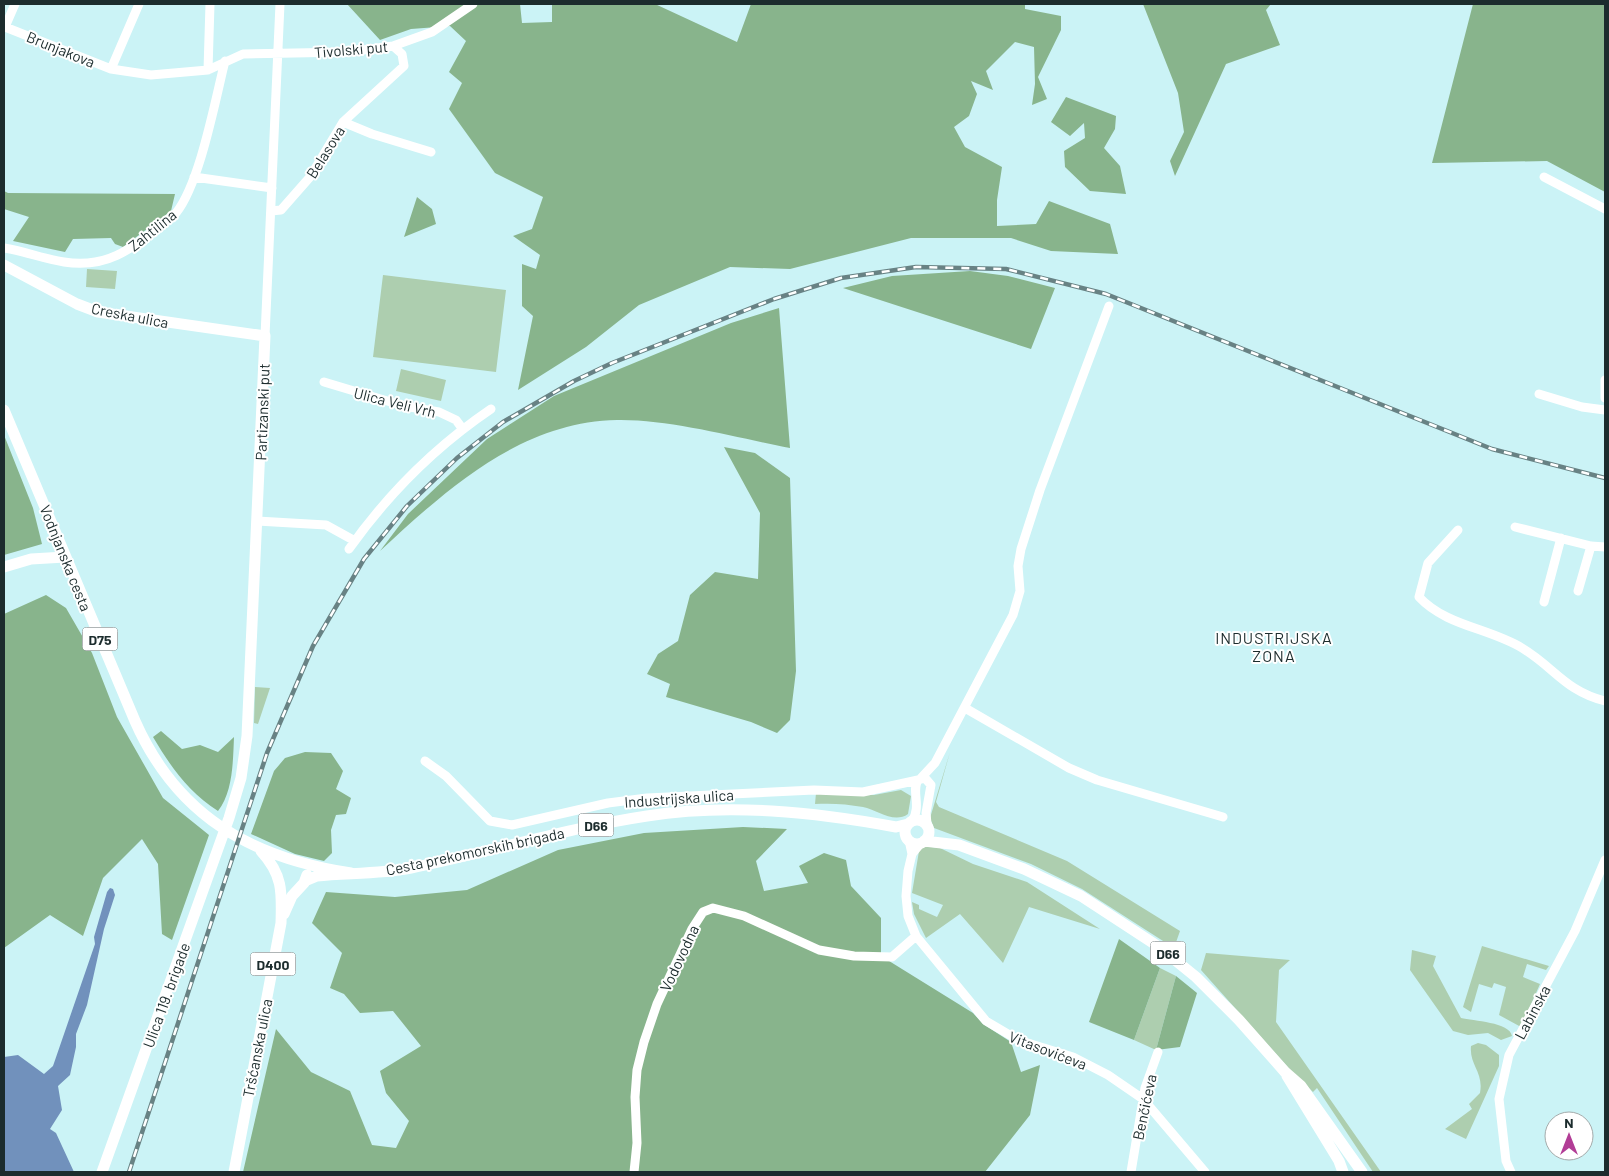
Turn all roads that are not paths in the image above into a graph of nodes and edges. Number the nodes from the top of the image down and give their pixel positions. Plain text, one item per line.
1 (15, 4) edge
2 (139, 4) edge
3 (210, 4) edge
4 (280, 4) edge
5 (473, 4) edge
6 (393, 46) junction
7 (278, 53) junction
8 (225, 61) junction
9 (111, 69) junction
10 (208, 70) junction
11 (344, 122) junction
12 (431, 152) dead end
13 (194, 177) junction
14 (1544, 177) dead end
15 (272, 188) junction
16 (1605, 210) edge
17 (271, 211) junction
18 (4, 248) edge
19 (4, 265) edge
20 (1108, 306) dead end
21 (265, 336) junction
22 (1605, 380) edge
23 (324, 382) dead end
24 (1539, 394) dead end
25 (1605, 398) edge
26 (492, 409) dead end
27 (4, 410) edge
28 (1605, 410) edge
29 (462, 428) junction
30 (258, 521) junction
31 (1515, 527) dead end
32 (1458, 530) dead end
33 (1560, 538) junction
34 (355, 541) junction
35 (1591, 546) junction
36 (1605, 547) edge
37 (349, 549) dead end
38 (65, 557) junction
39 (4, 567) edge
40 (1578, 591) dead end
41 (1544, 602) dead end
42 (1605, 701) edge
43 (965, 708) junction
44 (425, 761) dead end
45 (935, 763) junction
46 (920, 779) junction
47 (900, 785) junction
48 (931, 785) junction
49 (915, 789) junction
50 (1224, 817) dead end
51 (229, 818) joint
52 (910, 822) junction
53 (927, 826) junction
54 (896, 827) junction
55 (908, 838) junction
56 (922, 842) junction
57 (959, 845) junction
58 (257, 848) junction
59 (912, 854) junction
60 (1605, 860) edge
61 (297, 862) junction
62 (351, 873) junction
63 (279, 878) junction
64 (302, 885) junction
65 (281, 923) junction
66 (916, 936) junction
67 (1158, 1052) dead end
68 (1285, 1072) junction
69 (1143, 1098) junction
70 (1133, 1162) junction
71 (102, 1172) edge
72 (234, 1172) edge
73 (634, 1172) edge
74 (1131, 1172) edge
75 (1137, 1172) edge
76 (1205, 1172) edge
77 (1343, 1172) edge
78 (1362, 1172) edge
79 (1511, 1172) edge

1 - 9 street, Brunjakova
2 - 9 street, Brunjakova
3 - 10 street
4 - 7 street, Partizanski put
5 - 6 street, Tivolski put
6 - 7 street, Tivolski put
6 - 11 street, Belasova
7 - 8 street, Brunjakova
7 - 15 street, Partizanski put
8 - 10 street, Brunjakova
8 - 13 street, Zahtilina
9 - 10 street, Brunjakova
11 - 12 street
11 - 17 street, Belasova
13 - 15 street
13 - 18 street, Zahtilina
14 - 16 street
15 - 17 street, Partizanski put
17 - 21 street, Partizanski put
19 - 21 main road, Creska ulica
20 - 43 street
21 - 30 main road, Partizanski put
22 - 25 street
23 - 29 street, Ulica Veli Vrh
24 - 28 street
26 - 29 street
27 - 38 main road, Vodnjanska cesta / D75
29 - 34 street
30 - 34 street
30 - 51 main road, Partizanski put
31 - 33 street
32 - 42 street
33 - 35 street
33 - 41 street
34 - 37 street
35 - 36 street
35 - 40 street
38 - 39 main road
38 - 58 main road, Vodnjanska cesta / D75
43 - 45 street
43 - 50 street
44 - 47 street, Industrijska ulica
45 - 46 street
45 - 48 street
46 - 47 street, Industrijska ulica
46 - 48 street
46 - 49 street
47 - 49 street, Industrijska ulica
48 - 53 street
49 - 52 street
51 - 71 main road, Ulica 119. brigade
52 - 53 main road, D66
52 - 54 main road, Cesta prekomorskih brigada / D66
52 - 55 main road
53 - 56 main road
53 - 57 main road, D66
54 - 55 main road, D66
54 - 62 main road, Cesta prekomorskih brigada / D66
55 - 56 main road, D66
55 - 59 street, Vitasovićeva
56 - 57 main road, D66
56 - 59 street
57 - 68 main road, D66
58 - 61 main road, D75
58 - 63 main road, D75
59 - 66 street, Vitasovićeva
60 - 79 street, Labinska
61 - 62 main road, Cesta prekomorskih brigada / D66
61 - 63 main road
61 - 64 main road
62 - 64 main road, Cesta prekomorskih brigada / D66
63 - 64 main road, D66
63 - 65 main road, D400
64 - 65 main road, D400
65 - 72 main road, Tršćanska ulica / D400
66 - 69 street, Vitasovićeva
66 - 73 street, Vodovodna
67 - 69 street, Benčićeva
68 - 77 main road, D66
68 - 78 main road, D66
69 - 70 street, Benčićeva
69 - 76 street, Vitasovićeva
70 - 74 street, Benčićeva
70 - 75 street

